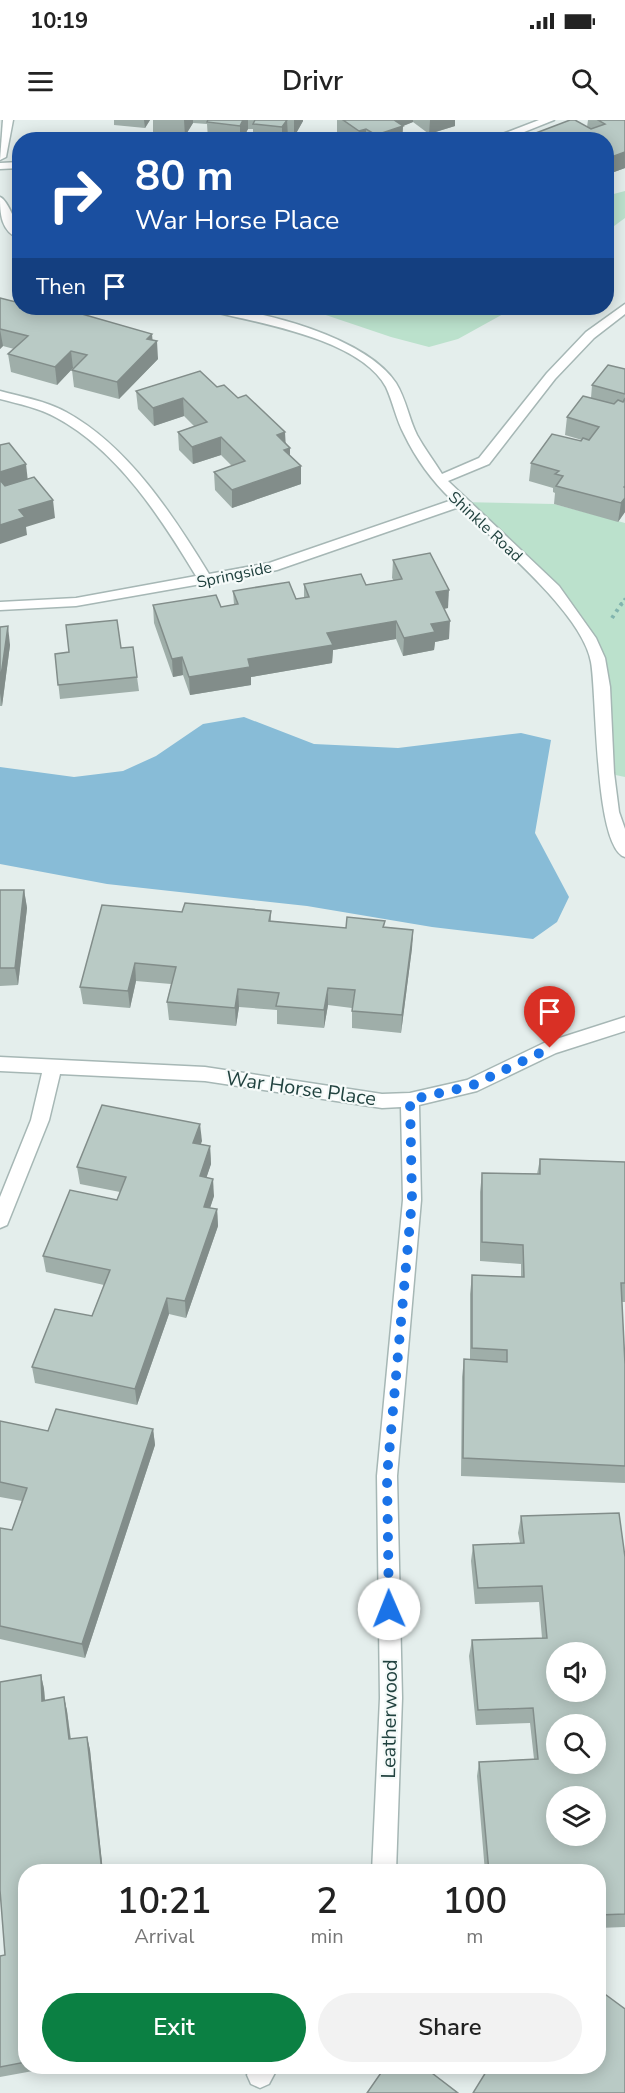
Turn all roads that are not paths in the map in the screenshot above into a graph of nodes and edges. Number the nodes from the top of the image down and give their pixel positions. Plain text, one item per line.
1 (8, 120) edge
2 (549, 120) edge
3 (515, 132) edge
4 (0, 157) edge
5 (0, 200) edge
6 (12, 228) edge
7 (625, 308) edge
8 (242, 315) edge
9 (0, 395) edge
10 (438, 480) junction
11 (459, 502) junction
12 (207, 581) junction
13 (0, 606) edge
14 (625, 851) edge
15 (625, 1024) edge
16 (0, 1064) edge
17 (52, 1069) junction
18 (410, 1100) junction
19 (0, 1220) edge
20 (384, 1864) edge

1 - 4 street
2 - 3 street
5 - 6 street
7 - 10 street
8 - 10 street, Shinkle Road
9 - 12 street
10 - 11 street, Shinkle Road
11 - 12 street, Springside
11 - 14 street, Shinkle Road
12 - 13 street, Springside
15 - 18 street, War Horse Place
16 - 17 street, War Horse Place
17 - 18 street, War Horse Place
17 - 19 street
18 - 20 street, Leatherwood

